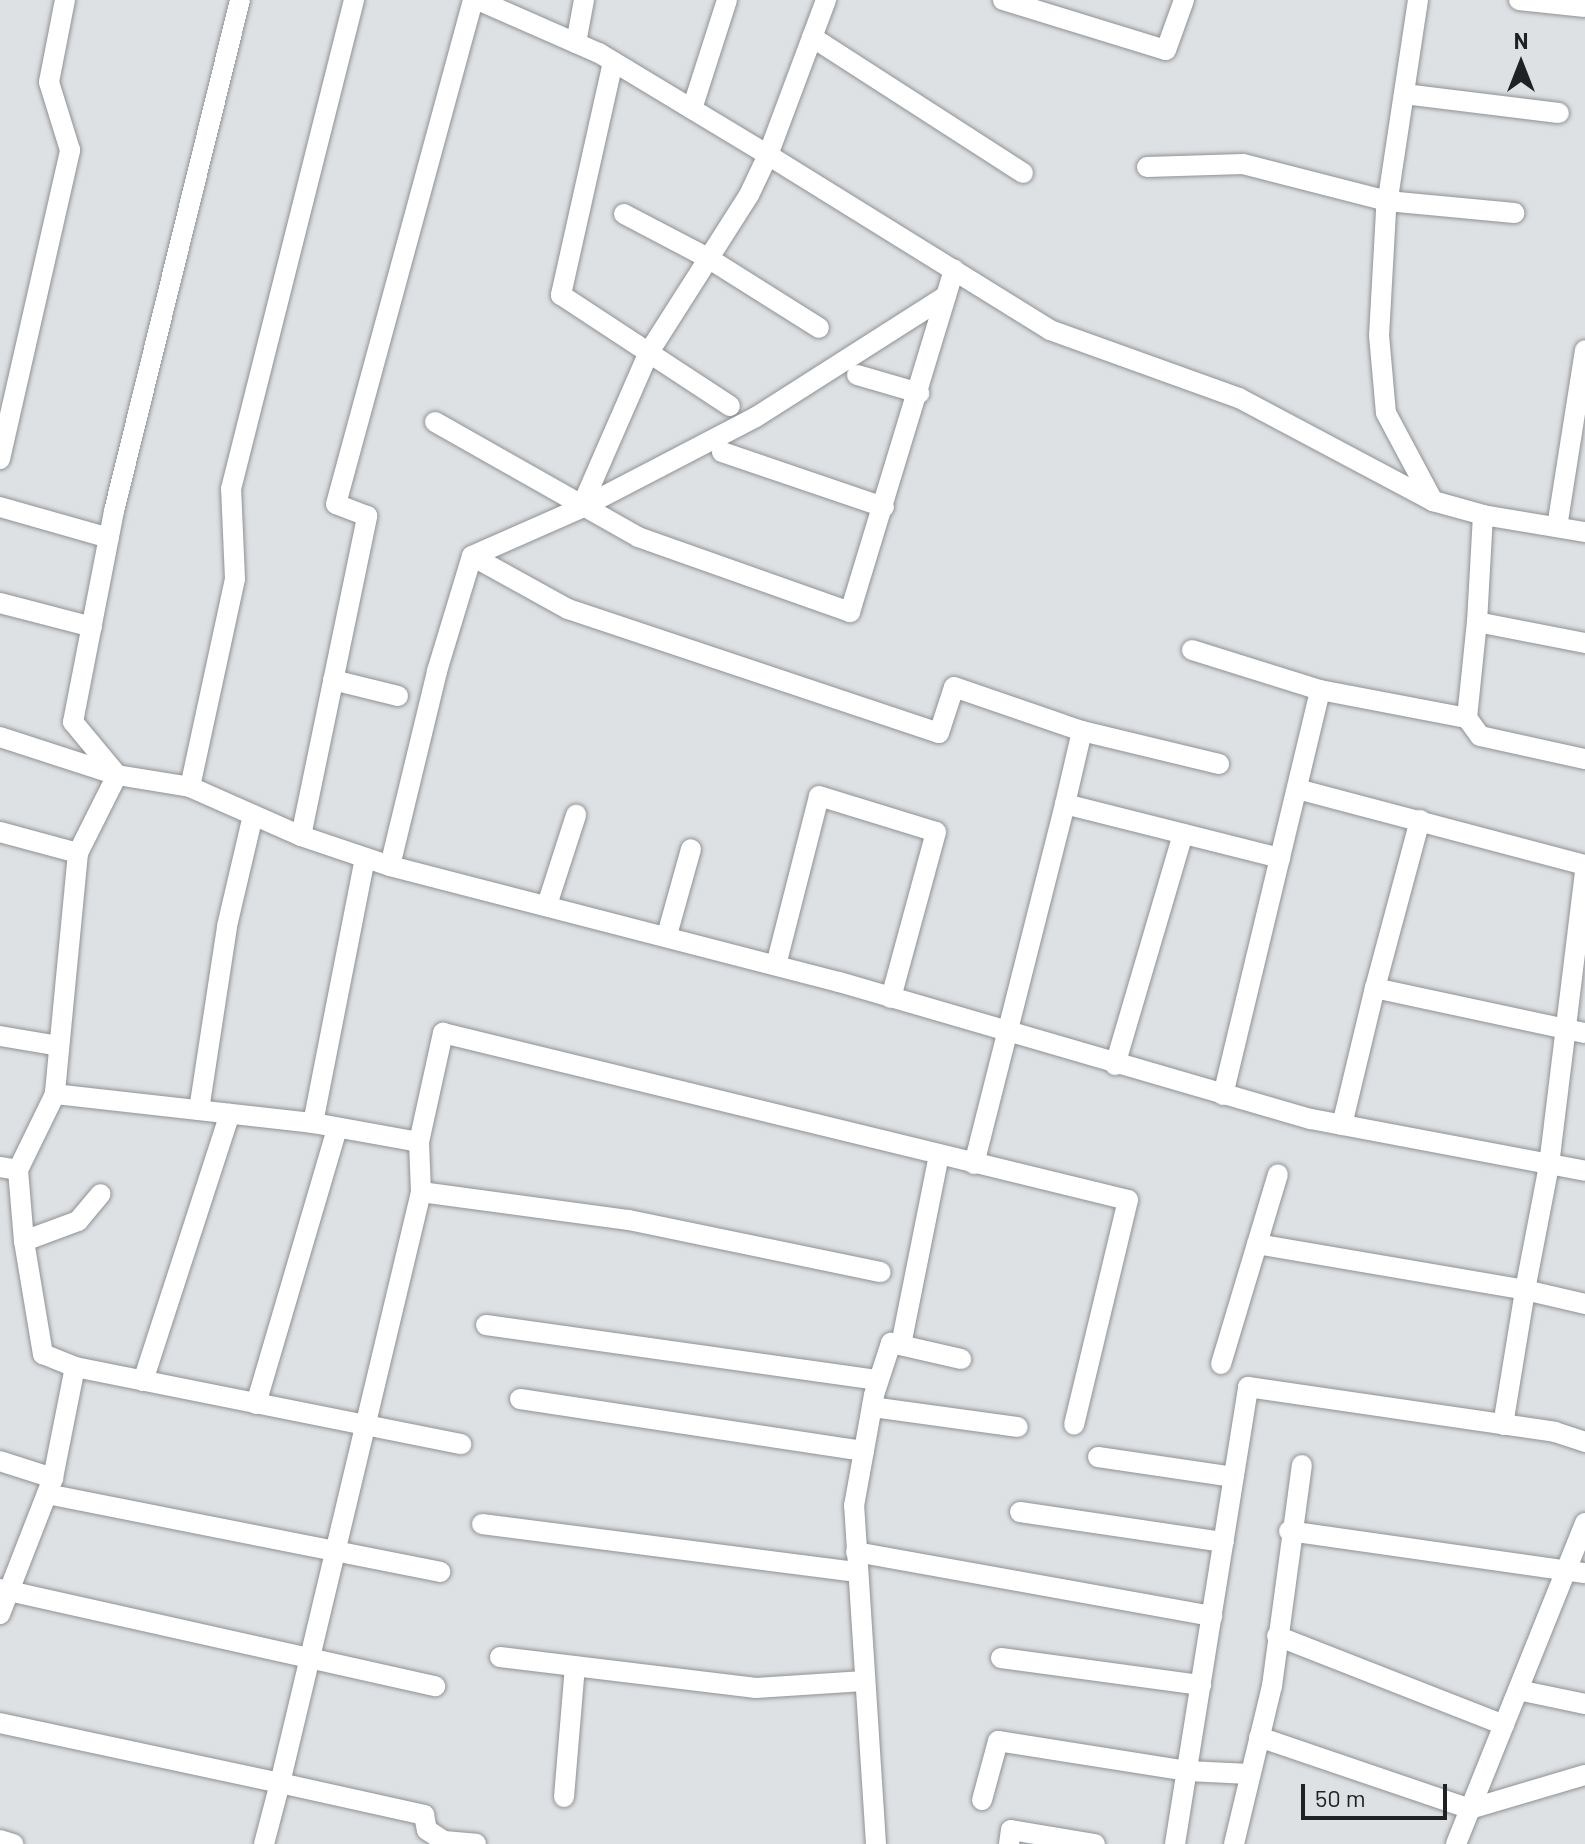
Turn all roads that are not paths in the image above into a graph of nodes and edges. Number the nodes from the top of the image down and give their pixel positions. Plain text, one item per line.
1 (65, 0) edge
2 (240, 0) edge
3 (354, 0) edge
4 (475, 0) edge
5 (584, 0) edge
6 (727, 0) edge
7 (826, 0) edge
8 (1003, 0) edge
9 (1184, 0) edge
10 (1418, 0) edge
11 (1519, 0) edge
12 (1585, 7) edge
13 (812, 37) junction
14 (576, 43) junction
15 (613, 62) junction
16 (1404, 94) junction
17 (692, 109) junction
18 (1559, 113) dead end
19 (768, 155) junction
20 (1147, 167) dead end
21 (1023, 173) dead end
22 (1387, 201) junction
23 (1514, 213) dead end
24 (624, 214) dead end
25 (708, 258) junction
26 (954, 269) junction
27 (946, 296) junction
28 (819, 328) dead end
29 (1585, 350) edge
30 (649, 352) junction
31 (857, 375) dead end
32 (919, 393) junction
33 (730, 406) dead end
34 (435, 422) dead end
35 (722, 452) dead end
36 (0, 459) edge
37 (1433, 501) junction
38 (0, 507) edge
39 (884, 507) junction
40 (581, 508) junction
41 (1483, 515) junction
42 (1557, 527) junction
43 (1585, 532) edge
44 (109, 538) junction
45 (472, 556) junction
46 (0, 603) edge
47 (1477, 622) junction
48 (92, 627) junction
49 (1585, 643) edge
50 (1192, 650) dead end
51 (333, 680) junction
52 (1320, 690) junction
53 (398, 696) dead end
54 (1467, 718) junction
55 (1082, 731) junction
56 (0, 737) edge
57 (1585, 759) edge
58 (1219, 764) dead end
59 (117, 775) junction
60 (190, 787) junction
61 (1297, 789) junction
62 (1065, 804) junction
63 (253, 815) junction
64 (576, 815) dead end
65 (1420, 820) junction
66 (0, 832) edge
67 (1183, 834) junction
68 (301, 836) junction
69 (691, 849) dead end
70 (78, 853) junction
71 (365, 858) junction
72 (1280, 858) junction
73 (1585, 865) edge
74 (390, 866) junction
75 (1585, 873) edge
76 (547, 905) junction
77 (667, 935) junction
78 (776, 965) junction
79 (1375, 988) junction
80 (891, 998) junction
81 (1004, 1032) junction
82 (1575, 1032) edge
83 (0, 1036) edge
84 (59, 1046) junction
85 (1115, 1065) junction
86 (55, 1094) junction
87 (1223, 1095) junction
88 (199, 1110) junction
89 (230, 1114) junction
90 (313, 1123) junction
91 (1342, 1125) junction
92 (337, 1128) junction
93 (419, 1142) junction
94 (939, 1155) junction
95 (974, 1164) junction
96 (1549, 1165) junction
97 (9, 1168) edge
98 (1585, 1171) edge
99 (1278, 1174) dead end
100 (421, 1192) junction
101 (101, 1194) dead end
102 (24, 1241) junction
103 (1257, 1244) junction
104 (881, 1272) dead end
105 (1525, 1290) junction
106 (1585, 1304) edge
107 (486, 1325) dead end
108 (901, 1345) junction
109 (961, 1359) dead end
110 (1221, 1364) dead end
111 (75, 1367) junction
112 (878, 1380) junction
113 (143, 1381) junction
114 (520, 1399) dead end
115 (256, 1404) junction
116 (872, 1407) junction
117 (365, 1424) junction
118 (1074, 1425) dead end
119 (1503, 1425) junction
120 (1018, 1427) dead end
121 (1585, 1442) edge
122 (461, 1444) dead end
123 (864, 1451) junction
124 (1098, 1457) dead end
125 (0, 1461) edge
126 (1302, 1465) dead end
127 (1234, 1477) junction
128 (50, 1486) junction
129 (1020, 1512) dead end
130 (1585, 1523) edge
131 (482, 1524) dead end
132 (1289, 1531) junction
133 (1224, 1542) junction
134 (333, 1550) junction
135 (857, 1562) junction
136 (1576, 1571) edge
137 (440, 1572) dead end
138 (4, 1590) edge
139 (0, 1614) edge
140 (1212, 1616) junction
141 (1277, 1636) junction
142 (500, 1657) dead end
143 (308, 1658) junction
144 (1001, 1658) dead end
145 (575, 1666) junction
146 (864, 1681) junction
147 (1201, 1685) junction
148 (435, 1686) dead end
149 (1518, 1690) junction
150 (1585, 1704) edge
151 (0, 1723) edge
152 (1504, 1725) junction
153 (1259, 1737) junction
154 (1187, 1771) junction
155 (1250, 1774) junction
156 (1585, 1775) edge
157 (280, 1783) junction
158 (564, 1797) dead end
159 (982, 1800) dead end
160 (1470, 1809) junction
161 (0, 1840) edge
162 (1240, 1842) edge
163 (13, 1844) edge
164 (264, 1844) edge
165 (476, 1844) edge
166 (876, 1844) edge
167 (1009, 1844) edge
168 (1095, 1844) edge
169 (1175, 1844) edge
170 (1456, 1844) edge

1 - 36 street
2 - 44 street
3 - 60 street
4 - 14 street
4 - 51 street
5 - 14 street
6 - 17 street
7 - 13 street
8 - 9 street
10 - 16 street
11 - 12 street
13 - 19 street
13 - 21 street
14 - 15 street
15 - 17 street
15 - 30 street
16 - 18 street
16 - 22 street
17 - 19 street
19 - 25 street
19 - 26 street
20 - 22 street
22 - 23 street
22 - 37 street
24 - 25 street
25 - 28 street
25 - 30 street
26 - 27 street
26 - 37 street
27 - 32 street
27 - 40 street
29 - 42 street
30 - 33 street
30 - 40 street
31 - 32 street
32 - 39 street
34 - 40 street
35 - 39 street
37 - 41 street
38 - 44 street
39 - 40 street
40 - 45 street
41 - 42 street
41 - 47 street
42 - 43 street
44 - 48 street
45 - 55 street
45 - 74 street
46 - 48 street
47 - 49 street
47 - 54 street
48 - 59 street
50 - 52 street
51 - 53 street
51 - 68 street
52 - 54 street
52 - 61 street
54 - 57 street
55 - 58 street
55 - 62 street
56 - 59 street
59 - 60 street
59 - 70 street
60 - 63 street
61 - 65 street
61 - 72 street
62 - 67 street
62 - 81 street
63 - 68 street
63 - 88 street
64 - 76 street
65 - 73 street
65 - 79 street
66 - 70 street
67 - 72 street
67 - 85 street
68 - 71 street
69 - 77 street
70 - 84 street
71 - 74 street
71 - 90 street
72 - 87 street
74 - 76 street
75 - 82 street
76 - 77 street
77 - 78 street
78 - 80 street
78 - 80 street
79 - 82 street
79 - 91 street
80 - 81 street
81 - 85 street
81 - 95 street
82 - 96 street
83 - 84 street
84 - 86 street
85 - 87 street
86 - 88 street
86 - 97 street
87 - 91 street
88 - 89 street
89 - 90 street
89 - 113 street
90 - 92 street
91 - 96 street
92 - 93 street
92 - 115 street
93 - 94 street
93 - 100 street
94 - 95 street
94 - 108 street
95 - 118 street
96 - 98 street
96 - 105 street
97 - 102 street
99 - 103 street
100 - 104 street
100 - 117 street
101 - 102 street
102 - 111 street
103 - 105 street
103 - 110 street
105 - 106 street
105 - 119 street
107 - 112 street
108 - 109 street
108 - 112 street
111 - 113 street
111 - 128 street
112 - 116 street
113 - 115 street
114 - 123 street
115 - 117 street
116 - 120 street
116 - 123 street
117 - 122 street
117 - 134 street
119 - 121 street
119 - 127 street
123 - 135 street
124 - 127 street
125 - 128 street
126 - 132 street
127 - 133 street
128 - 134 street
128 - 138 street
129 - 133 street
130 - 136 street
131 - 135 street
132 - 136 street
132 - 141 street
133 - 140 street
134 - 137 street
134 - 143 street
135 - 140 street
135 - 146 street
136 - 149 street
138 - 139 street
138 - 143 street
140 - 147 street
141 - 152 street
141 - 153 street
142 - 145 street
143 - 148 street
143 - 157 street
144 - 147 street
145 - 146 street
145 - 158 street
146 - 166 street
147 - 154 street
149 - 150 street
149 - 152 street
151 - 157 street
152 - 160 street
153 - 155 street
153 - 160 street
154 - 155 street
154 - 159 street
154 - 169 street
155 - 162 street
156 - 160 street
157 - 164 street
157 - 165 street
160 - 170 street
161 - 163 street
167 - 168 street

